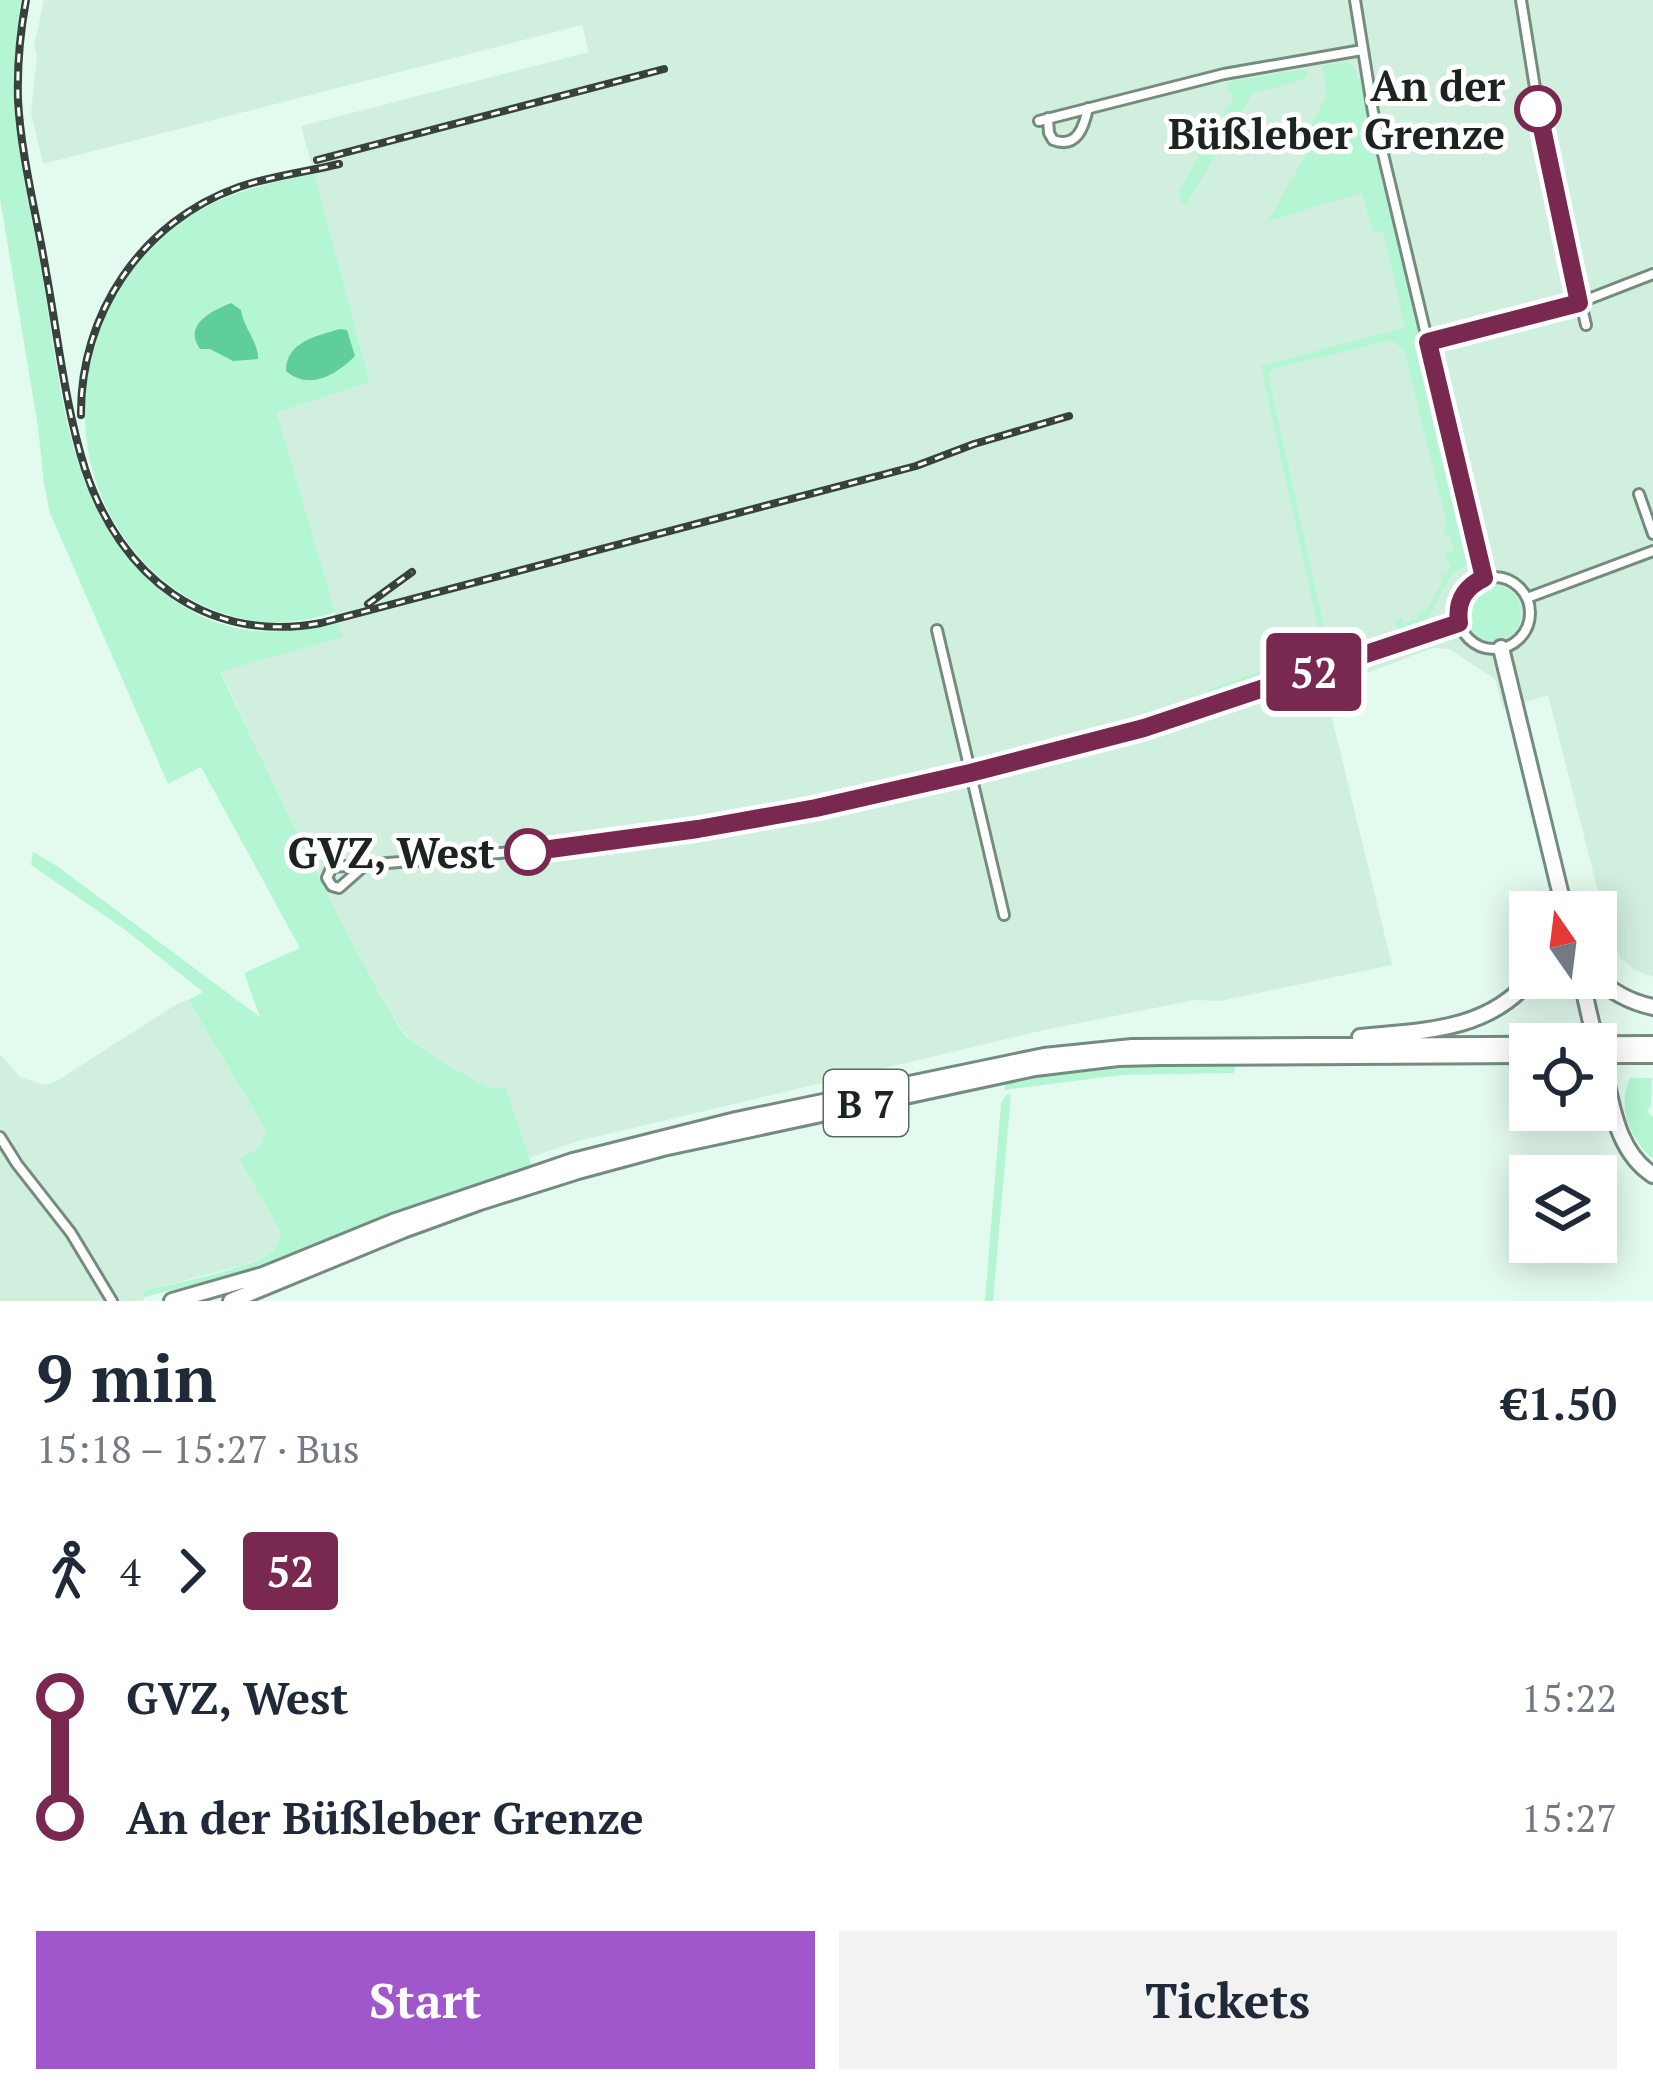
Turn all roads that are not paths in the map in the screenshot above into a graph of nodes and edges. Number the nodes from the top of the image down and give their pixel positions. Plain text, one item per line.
1 (1354, 0) edge
2 (1521, 0) edge
3 (1362, 50) junction
4 (1088, 107) junction
5 (1653, 274) edge
6 (1579, 303) junction
7 (1586, 325) dead end
8 (1428, 342) junction
9 (1639, 494) dead end
10 (1653, 534) edge
11 (1653, 551) edge
12 (1484, 578) junction
13 (1527, 598) junction
14 (1459, 623) junction
15 (937, 630) dead end
16 (1501, 648) junction
17 (970, 773) junction
18 (1549, 846) junction
19 (365, 865) junction
20 (1552, 891) edge
21 (1561, 891) edge
22 (1004, 915) dead end
23 (1617, 993) edge
24 (1512, 999) edge
25 (1586, 999) edge
26 (1653, 1007) edge
27 (1653, 1043) edge
28 (1281, 1046) junction
29 (1509, 1055) edge
30 (1617, 1055) edge
31 (1653, 1055) edge
32 (0, 1137) edge
33 (1653, 1175) edge
34 (112, 1301) edge
35 (172, 1301) edge
36 (231, 1301) edge

1 - 3 street
2 - 6 street
3 - 4 street
3 - 8 street
4 - 4 street
5 - 6 street
6 - 7 street
6 - 8 street
8 - 12 street
9 - 10 street
11 - 13 street
12 - 13 street
12 - 14 street
13 - 16 street
14 - 16 street
14 - 17 street
15 - 17 street
16 - 18 highway
17 - 19 street
17 - 22 street
18 - 20 highway
18 - 21 highway
19 - 19 street
23 - 26 highway
24 - 28 highway, B 7
25 - 33 highway, bridge
27 - 28 highway, B 7
28 - 35 highway, B 7
29 - 36 highway, B 7
30 - 31 highway
32 - 34 street

